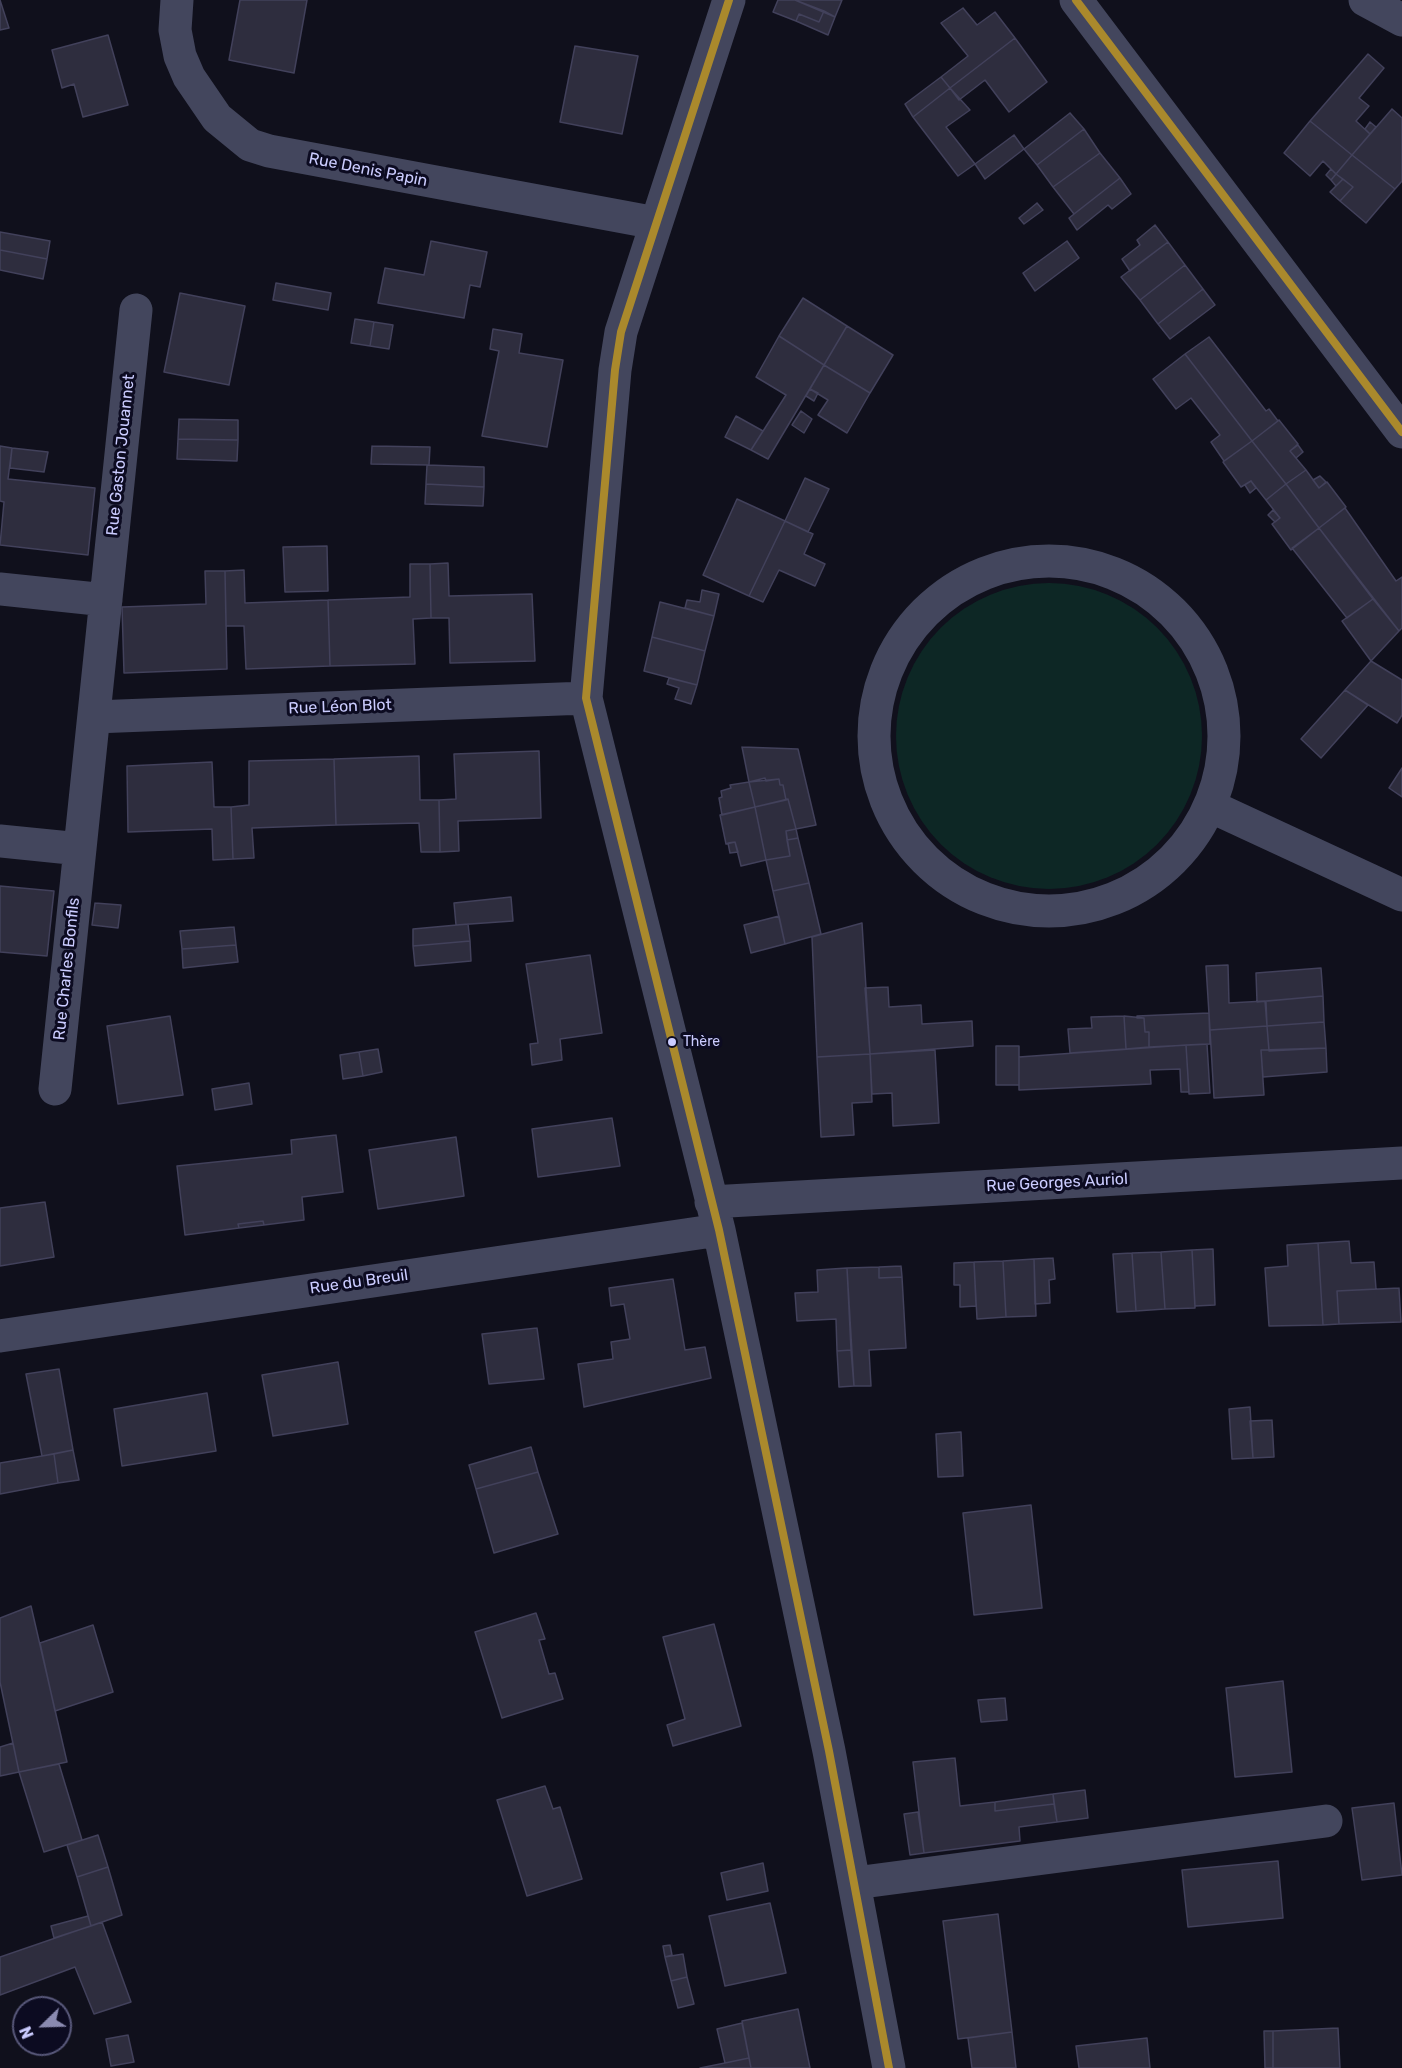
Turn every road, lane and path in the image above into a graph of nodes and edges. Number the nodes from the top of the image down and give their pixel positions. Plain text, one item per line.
1 (177, 0) edge
2 (729, 0) edge
3 (1076, 0) edge
4 (1365, 0) edge
5 (1402, 20) edge
6 (656, 224) junction
7 (136, 310) dead end
8 (1402, 432) edge
9 (0, 589) edge
10 (106, 600) junction
11 (586, 698) junction
12 (94, 717) junction
13 (1210, 806) junction
14 (0, 842) edge
15 (80, 849) junction
16 (1402, 895) edge
17 (55, 1089) dead end
18 (1402, 1164) edge
19 (715, 1216) junction
20 (0, 1336) edge
21 (1326, 1821) dead end
22 (855, 1882) junction
23 (889, 2068) edge

1 - 6 street, Rue Denis Papin
2 - 6 street
3 - 8 street
4 - 5 street
6 - 11 street
7 - 10 street, Rue Gaston Jouannet
9 - 10 street
10 - 12 street, Rue Gaston Jouannet
11 - 12 street, Rue Léon Blot
11 - 19 street
12 - 15 street, Rue Charles Bonfils
13 - 13 street
13 - 16 street
14 - 15 street
15 - 17 street, Rue Charles Bonfils
18 - 19 street, Rue Georges Auriol
19 - 20 street, Rue du Breuil
19 - 22 street
21 - 22 street
22 - 23 street

